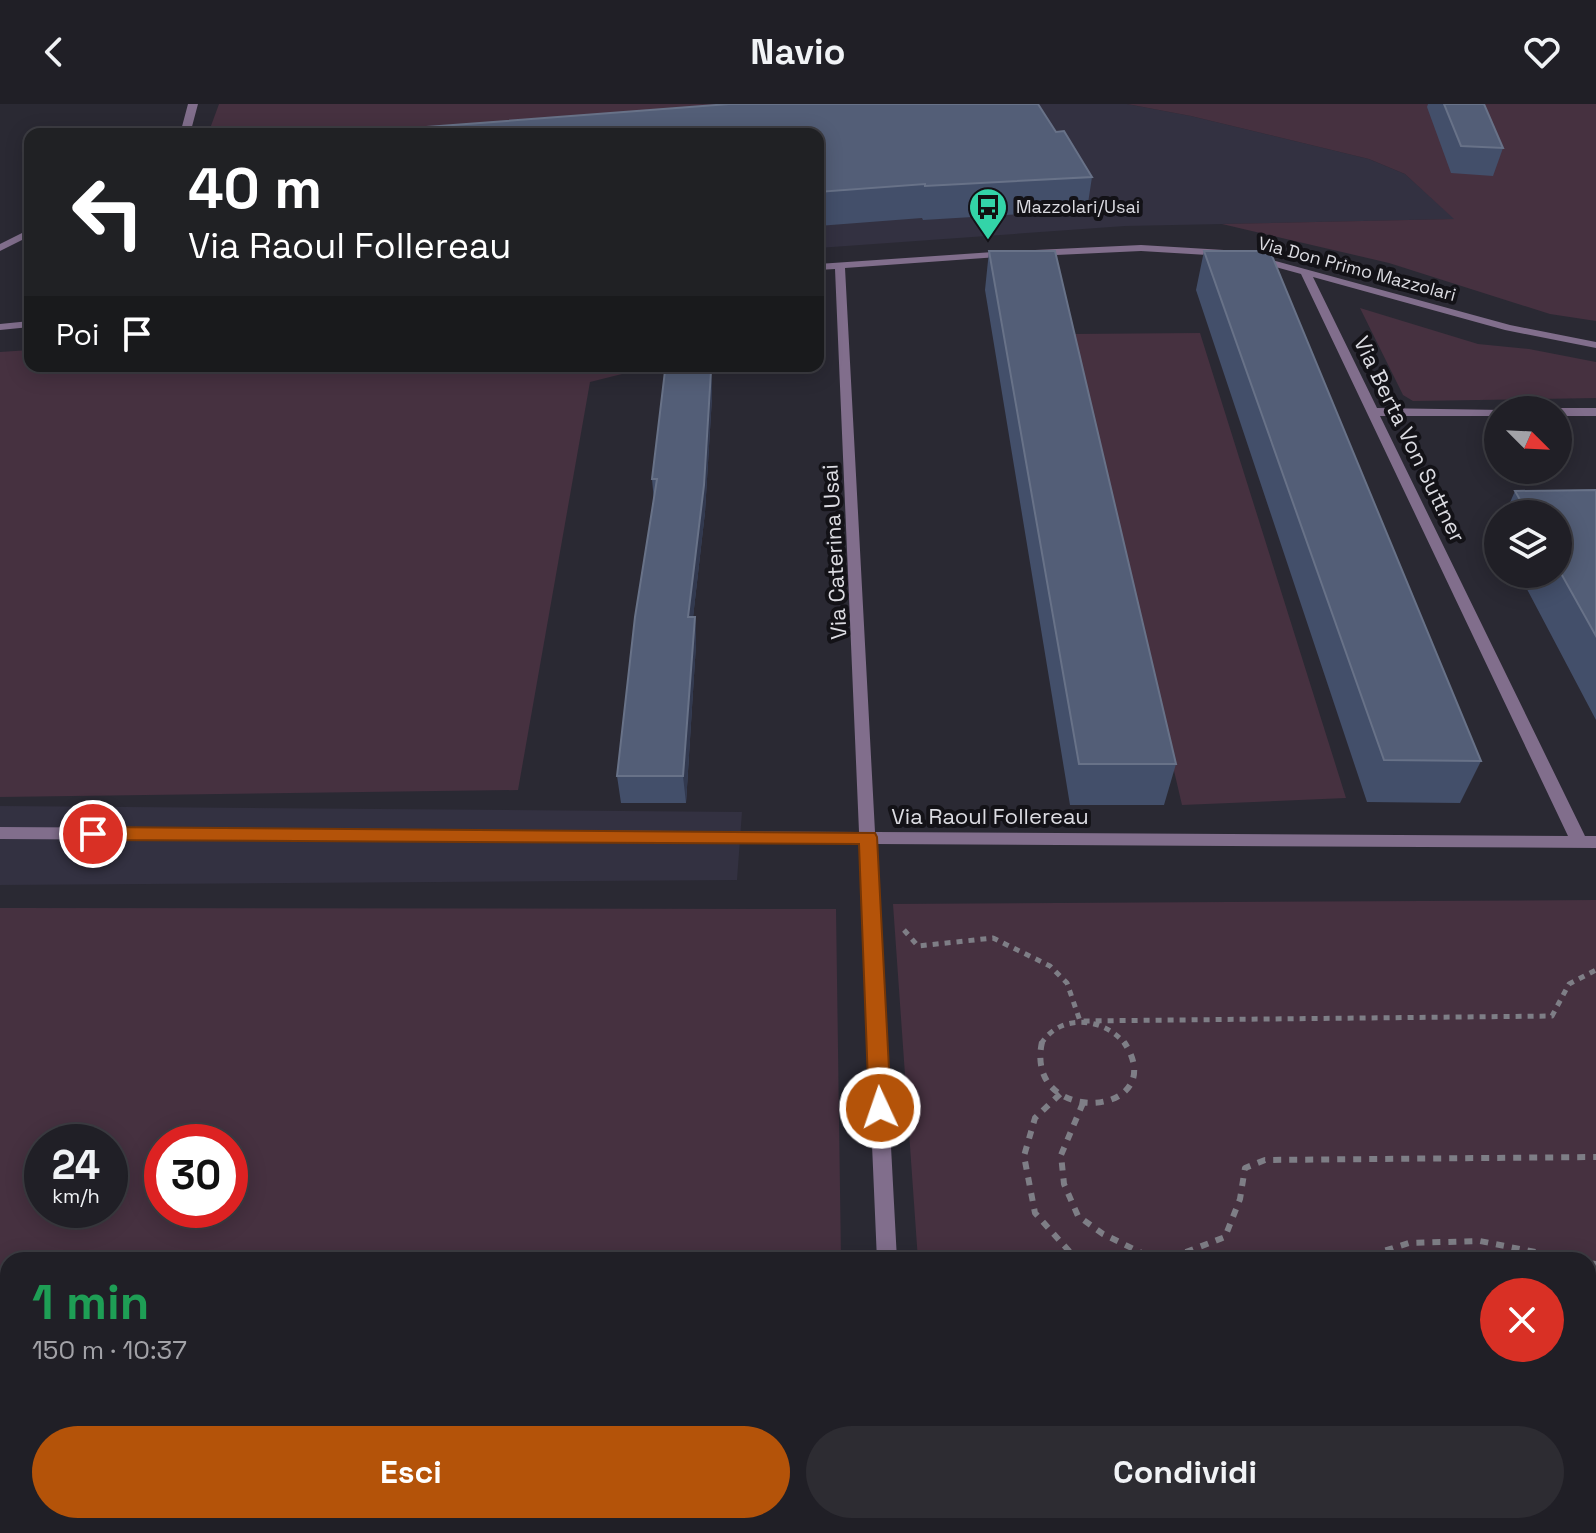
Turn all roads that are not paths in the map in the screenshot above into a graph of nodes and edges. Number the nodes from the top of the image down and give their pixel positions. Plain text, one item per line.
1 (193, 104) edge
2 (187, 128) edge
3 (24, 235) edge
4 (0, 248) edge
5 (840, 265) junction
6 (824, 266) edge
7 (1304, 270) junction
8 (24, 325) edge
9 (0, 327) edge
10 (1596, 345) edge
11 (1373, 412) junction
12 (1484, 412) edge
13 (1572, 412) edge
14 (1596, 412) edge
15 (0, 833) edge
16 (868, 837) junction
17 (1588, 842) edge
18 (887, 1252) edge

1 - 2 street
3 - 4 street
5 - 6 street, Via Don Primo Mazzolari
5 - 7 street, Via Don Primo Mazzolari
5 - 16 street, Via Caterina Usai
7 - 10 street, Via Don Primo Mazzolari
7 - 11 street, Via Berta Von Suttner
8 - 9 street
11 - 12 street
11 - 17 street, Via Berta Von Suttner
13 - 14 street
15 - 16 street, Via Raoul Follereau
16 - 17 street, Via Raoul Follereau
16 - 18 street, Via Caterina Usai

